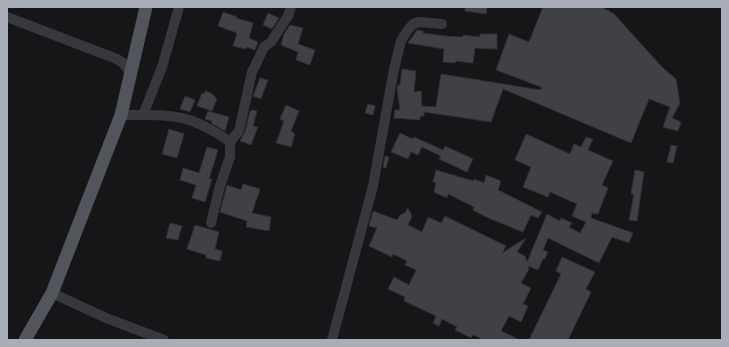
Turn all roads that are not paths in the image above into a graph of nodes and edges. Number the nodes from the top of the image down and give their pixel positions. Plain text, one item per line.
1 (146, 7) edge
2 (179, 7) edge
3 (291, 7) edge
4 (7, 17) edge
5 (442, 24) dead end
6 (131, 74) junction
7 (121, 115) junction
8 (143, 115) junction
9 (230, 142) junction
10 (211, 223) dead end
11 (52, 293) junction
12 (25, 340) edge
13 (164, 340) edge
14 (332, 340) edge

1 - 6 main road
2 - 8 street
3 - 9 street
4 - 6 street
5 - 14 street
6 - 7 main road
7 - 8 street
7 - 11 main road
8 - 9 street
9 - 10 street
11 - 12 main road
11 - 13 street

